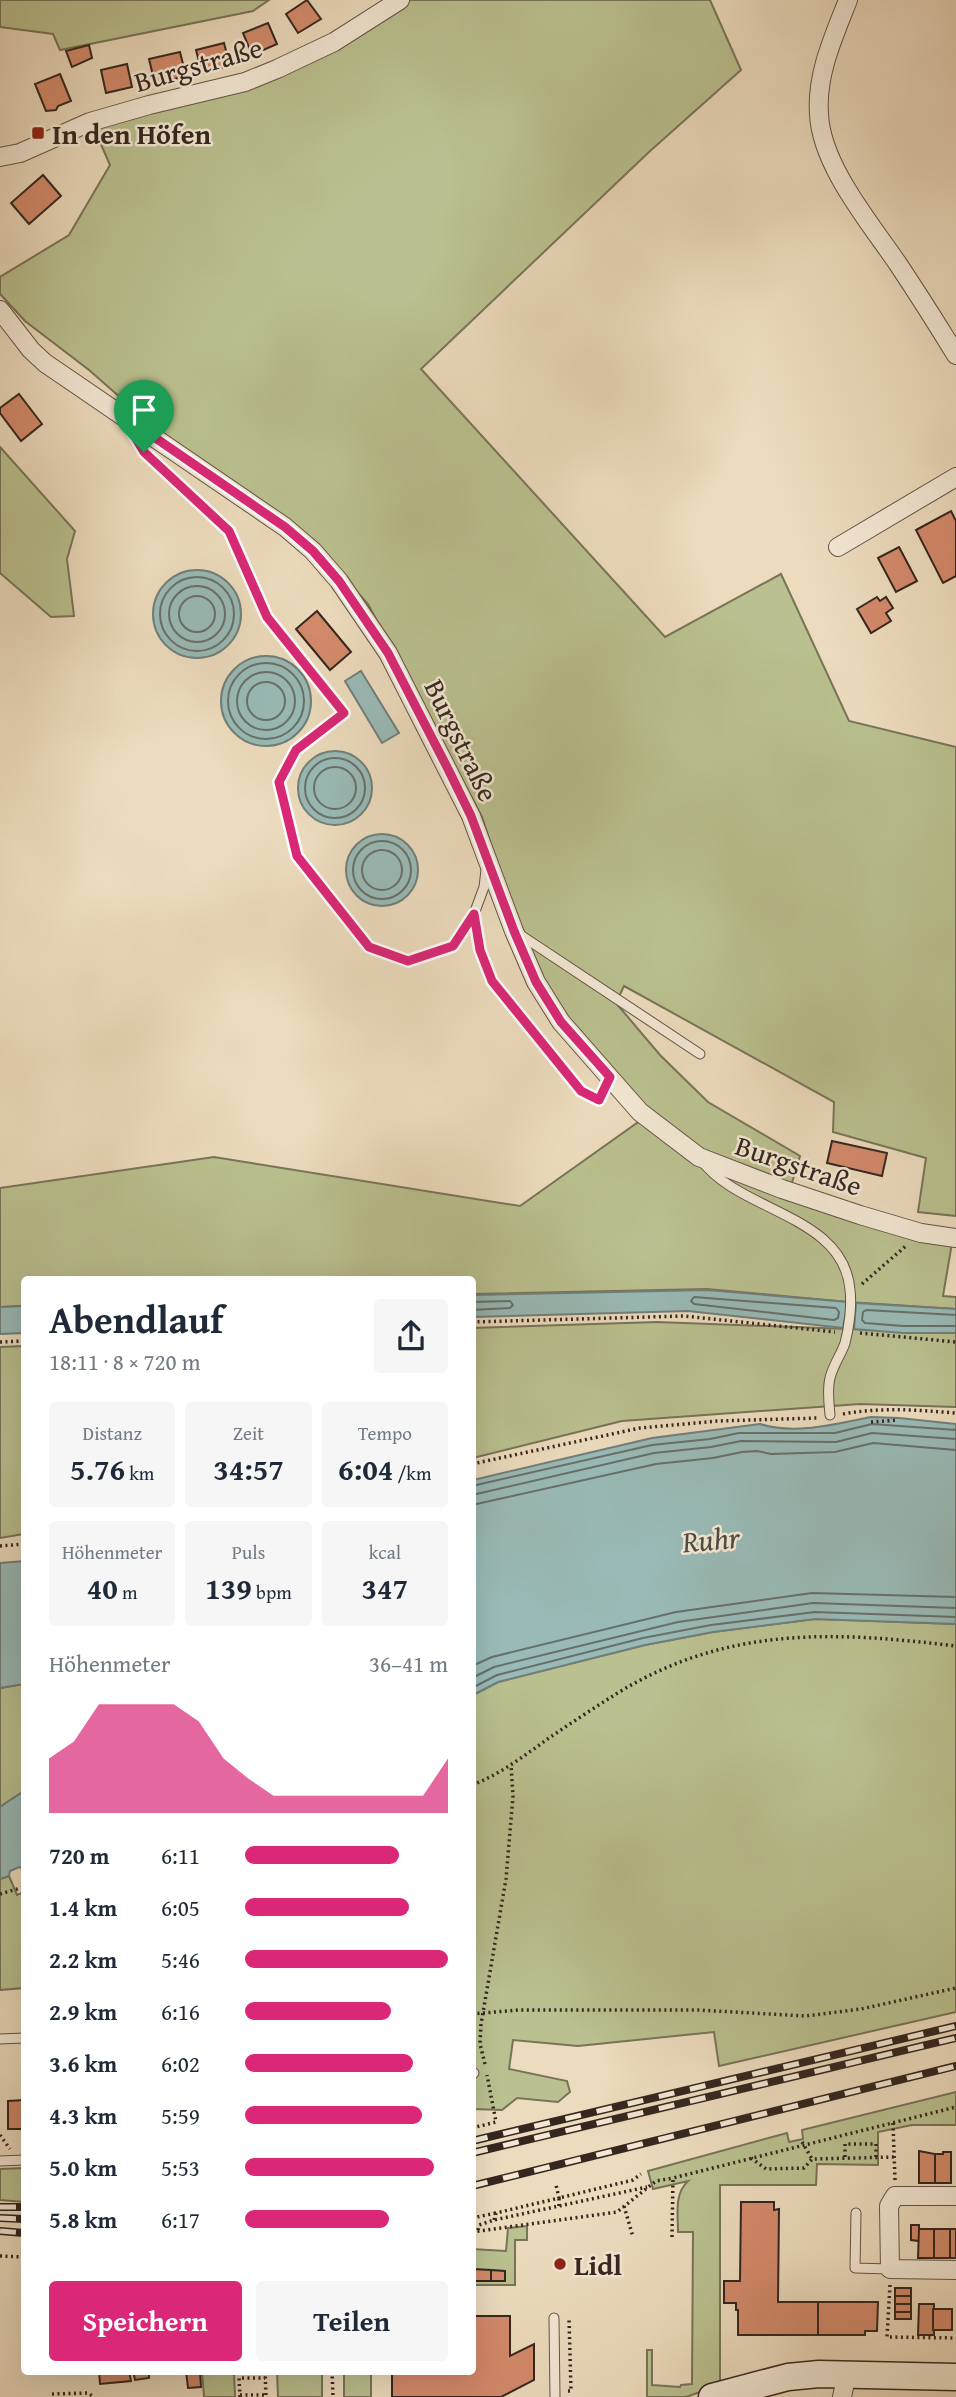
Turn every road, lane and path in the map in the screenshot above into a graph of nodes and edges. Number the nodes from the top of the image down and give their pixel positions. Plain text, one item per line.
1 (400, 0) edge
2 (848, 0) edge
3 (0, 158) edge
4 (0, 310) edge
5 (956, 355) edge
6 (122, 415) junction
7 (956, 477) edge
8 (838, 547) dead end
9 (487, 859) junction
10 (474, 914) junction
11 (514, 931) junction
12 (700, 1054) dead end
13 (610, 1077) junction
14 (699, 1157) junction
15 (921, 1233) junction
16 (956, 1238) edge
17 (851, 1293) junction
18 (476, 1322) edge
19 (847, 1332) junction
20 (21, 1341) edge
21 (0, 1342) edge
22 (956, 1342) edge
23 (886, 1409) junction
24 (956, 1413) edge
25 (830, 1415) junction
26 (898, 1420) dead end
27 (886, 1421) junction
28 (871, 1422) dead end
29 (476, 1463) edge
30 (21, 1544) edge
31 (0, 1546) edge
32 (956, 1646) edge
33 (511, 1765) junction
34 (476, 1783) edge
35 (21, 1888) edge
36 (0, 1894) edge
37 (956, 1988) edge
38 (483, 2012) junction
39 (476, 2013) edge
40 (21, 2038) edge
41 (0, 2039) edge
42 (956, 2107) edge
43 (893, 2123) junction
44 (476, 2127) edge
45 (0, 2135) edge
46 (802, 2143) junction
47 (13, 2153) dead end
48 (749, 2157) junction
49 (876, 2157) junction
50 (896, 2157) junction
51 (845, 2158) junction
52 (812, 2159) junction
53 (21, 2160) edge
54 (0, 2161) edge
55 (641, 2174) dead end
56 (673, 2178) junction
57 (633, 2180) junction
58 (556, 2185) dead end
59 (650, 2187) junction
60 (636, 2190) junction
61 (895, 2196) junction
62 (956, 2196) edge
63 (559, 2198) junction
64 (559, 2206) junction
65 (624, 2206) junction
66 (496, 2213) junction
67 (856, 2213) dead end
68 (476, 2217) edge
69 (494, 2220) junction
70 (478, 2231) joint
71 (633, 2236) dead end
72 (672, 2237) dead end
73 (0, 2256) edge
74 (21, 2257) edge
75 (890, 2269) junction
76 (956, 2270) edge
77 (554, 2318) dead end
78 (569, 2318) dead end
79 (956, 2338) edge
80 (332, 2375) edge
81 (956, 2377) edge
82 (265, 2378) joint
83 (844, 2385) edge
84 (571, 2391) dead end
85 (52, 2393) dead end
86 (240, 2396) edge
87 (266, 2396) edge
88 (94, 2397) edge
89 (332, 2397) edge
90 (555, 2397) edge
91 (712, 2397) edge

1 - 3 street, Burgstraße
2 - 5 street
4 - 6 street, Burgstraße
6 - 9 street, Burgstraße
6 - 10 lane
7 - 8 street
9 - 10 lane
9 - 11 street, Burgstraße
10 - 13 lane
11 - 12 lane
11 - 13 street, Burgstraße
13 - 14 street, Burgstraße
14 - 15 street, Burgstraße
14 - 17 lane
15 - 16 street, Burgstraße
15 - 17 path
17 - 19 lane
18 - 19 path
19 - 22 path
19 - 25 lane
20 - 21 path
23 - 24 path
23 - 25 path
23 - 27 path
25 - 29 path
26 - 27 path
27 - 28 path
30 - 31 path
32 - 33 path
33 - 34 path
33 - 38 path
35 - 36 path
37 - 38 path
38 - 39 path
38 - 44 path
40 - 41 lane
42 - 43 path
43 - 46 path
43 - 50 path
45 - 47 path
46 - 48 path
46 - 52 path
48 - 52 path
48 - 56 path
49 - 50 path
49 - 51 path
49 - 51 path
50 - 61 path
51 - 52 path
53 - 54 lane
55 - 57 path
56 - 59 path
56 - 72 path
57 - 60 path
57 - 63 path
58 - 63 path
59 - 60 path
59 - 65 path
60 - 64 path
61 - 62 street
61 - 75 street
63 - 64 path
63 - 66 path
64 - 69 path
65 - 70 path
65 - 71 path
66 - 68 path
66 - 69 path
67 - 75 lane
69 - 70 path
73 - 74 path
75 - 76 street
75 - 79 path
77 - 90 lane
78 - 84 path
80 - 89 path
81 - 83 street
82 - 86 path
82 - 87 path
83 - 91 street
85 - 88 path
86 - 87 path

